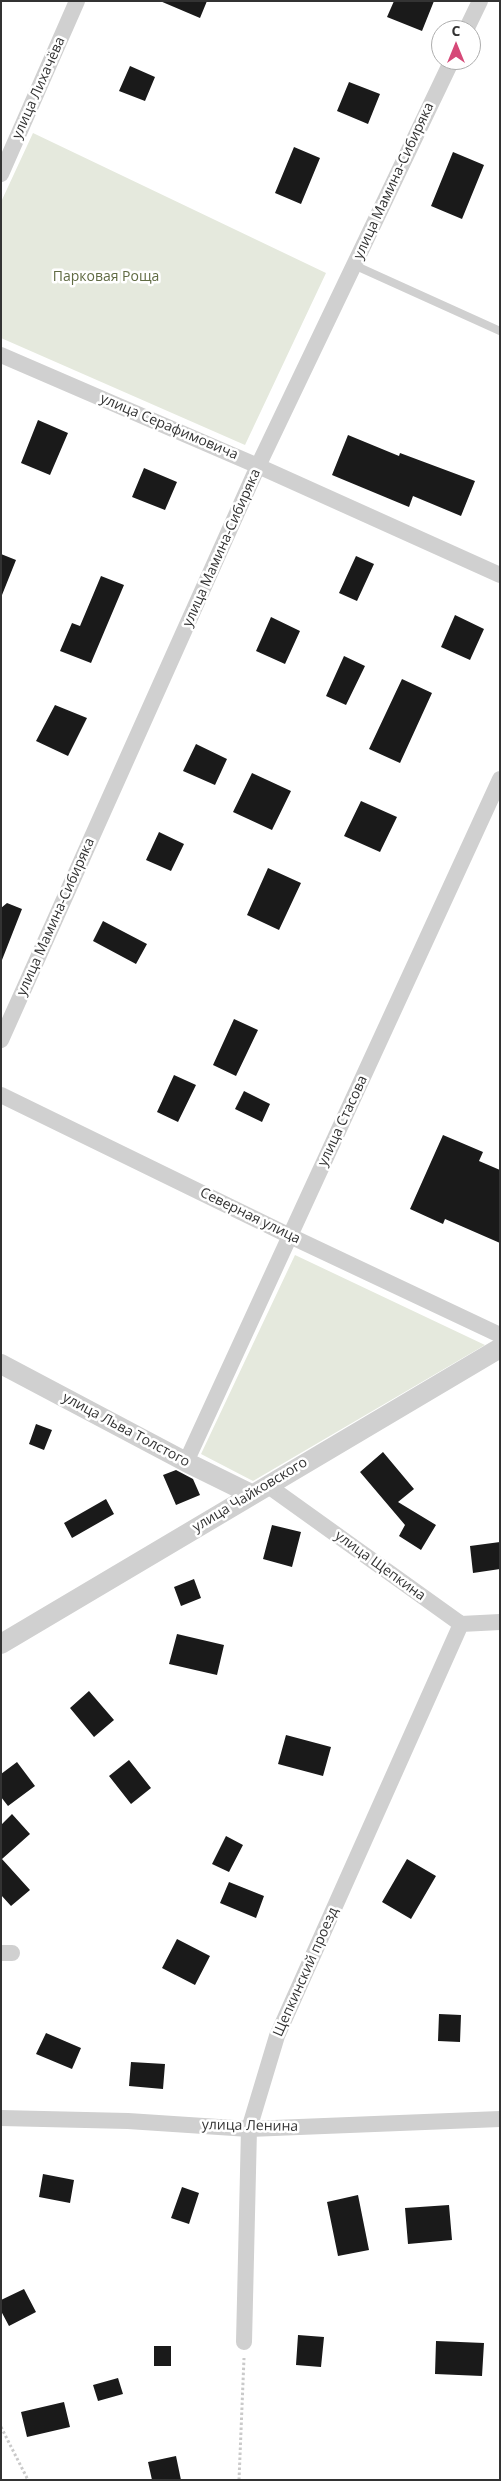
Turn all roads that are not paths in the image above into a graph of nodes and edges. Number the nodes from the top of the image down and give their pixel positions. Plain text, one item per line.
1 (77, 1) edge
2 (480, 1) edge
3 (471, 20) edge
4 (447, 70) edge
5 (1, 174) edge
6 (354, 265) junction
7 (500, 331) edge
8 (1, 355) edge
9 (258, 466) junction
10 (500, 575) edge
11 (500, 779) edge
12 (1, 1040) edge
13 (1, 1095) edge
14 (290, 1236) junction
15 (500, 1335) edge
16 (500, 1348) edge
17 (1, 1364) edge
18 (186, 1462) junction
19 (259, 1489) junction
20 (500, 1622) edge
21 (461, 1624) junction
22 (1, 1644) edge
23 (1, 2118) edge
24 (500, 2119) edge
25 (249, 2129) junction
26 (244, 2342) road end

1 - 5 street, улица Лихачёва
2 - 3 street
4 - 6 street, улица Мамина-Сибиряка
6 - 7 lane
6 - 9 street, улица Мамина-Сибиряка
8 - 9 street, улица Серафимовича
9 - 10 street, улица Серафимовича
9 - 12 street, улица Мамина-Сибиряка
11 - 14 street, улица Стасова
13 - 14 street, Северная улица
14 - 15 street, Северная улица
14 - 18 street, улица Стасова
16 - 19 street, улица Чайковского
17 - 18 street, улица Льва Толстого
18 - 19 street, улица Льва Толстого
19 - 21 street, улица Щепкина
19 - 22 street, улица Чайковского
20 - 21 street
21 - 25 street, Щепкинский проезд
23 - 25 street, улица Ленина
24 - 25 street, улица Ленина
25 - 26 street, Щепкинский проезд

